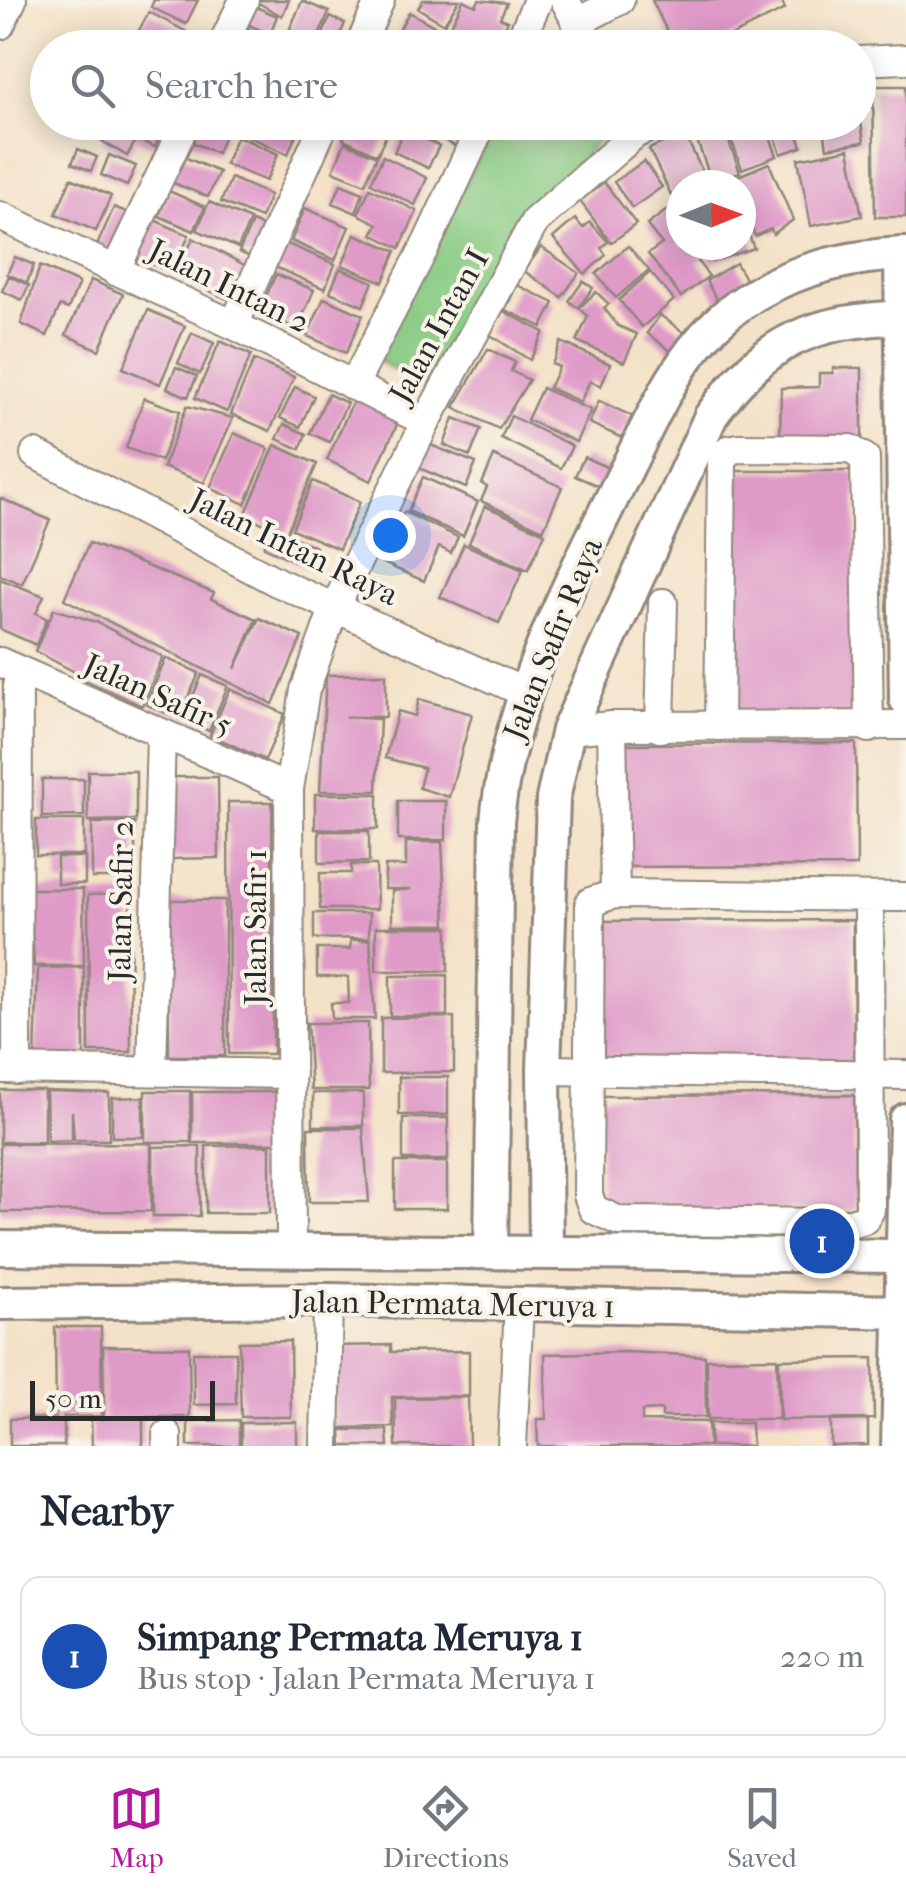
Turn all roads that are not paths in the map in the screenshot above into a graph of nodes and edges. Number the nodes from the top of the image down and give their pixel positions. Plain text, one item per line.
1 (12, 0) edge
2 (244, 0) edge
3 (380, 0) edge
4 (538, 0) edge
5 (620, 0) edge
6 (577, 23) edge
7 (0, 25) edge
8 (230, 30) edge
9 (366, 30) edge
10 (525, 30) edge
11 (906, 59) edge
12 (876, 60) edge
13 (178, 140) edge
14 (317, 140) edge
15 (474, 140) edge
16 (626, 140) edge
17 (0, 216) edge
18 (903, 254) edge
19 (116, 271) junction
20 (904, 317) edge
21 (234, 324) junction
22 (353, 386) junction
23 (426, 422) junction
24 (35, 454) dead end
25 (663, 603) dead end
26 (334, 609) junction
27 (9, 667) edge
28 (526, 693) junction
29 (906, 698) edge
30 (612, 726) junction
31 (719, 726) junction
32 (906, 726) edge
33 (660, 728) junction
34 (869, 728) junction
35 (568, 730) junction
36 (160, 735) junction
37 (290, 789) junction
38 (615, 894) junction
39 (906, 897) edge
40 (868, 898) junction
41 (9, 1069) edge
42 (152, 1069) junction
43 (544, 1070) junction
44 (588, 1070) junction
45 (872, 1073) junction
46 (291, 1074) junction
47 (906, 1074) edge
48 (906, 1120) edge
49 (0, 1248) edge
50 (290, 1251) junction
51 (491, 1252) junction
52 (546, 1252) junction
53 (903, 1256) edge
54 (328, 1300) junction
55 (0, 1303) edge
56 (518, 1304) junction
57 (902, 1312) edge
58 (325, 1446) edge
59 (512, 1446) edge
60 (898, 1446) edge

1 - 7 street
2 - 8 street
3 - 9 street
4 - 10 street
5 - 6 street
11 - 12 street
13 - 19 street
14 - 21 street
15 - 22 street
16 - 23 street, Jalan Intan I
17 - 19 street, Jalan Intan 2
18 - 20 street
18 - 28 street, Jalan Safir Raya
19 - 21 street, Jalan Intan 2
20 - 29 street
20 - 35 street, Jalan Safir Raya
21 - 22 street, Jalan Intan 2
22 - 23 street, Jalan Intan 2
23 - 26 street, Jalan Intan I
24 - 26 street, Jalan Intan Raya
25 - 33 street
26 - 28 street, Jalan Intan Raya
26 - 37 street, Jalan Safir 1
27 - 36 street, Jalan Safir 5
27 - 41 street
28 - 51 street, Jalan Safir Raya
30 - 33 street
30 - 35 street
30 - 38 street
31 - 33 street
31 - 34 street
31 - 34 street
32 - 34 street
35 - 43 street, Jalan Safir Raya
36 - 37 street, Jalan Safir 5
36 - 42 street, Jalan Safir 2
37 - 46 street, Jalan Safir 1
38 - 40 street
38 - 44 street
39 - 40 street
40 - 45 street
41 - 42 street
42 - 46 street
43 - 44 street
43 - 52 street, Jalan Safir Raya
44 - 45 street
44 - 45 street
45 - 47 street
46 - 50 street, Jalan Safir 1
48 - 53 street
49 - 50 street, Jalan Permata Meruya 1
50 - 51 street, Jalan Permata Meruya 1
51 - 52 street, Jalan Permata Meruya 1
52 - 53 street, Jalan Permata Meruya 1
53 - 57 street
54 - 55 street, Jalan Permata Meruya 1
54 - 56 street, Jalan Permata Meruya 1
54 - 58 street
56 - 57 street, Jalan Permata Meruya 1
56 - 59 street
57 - 60 street

